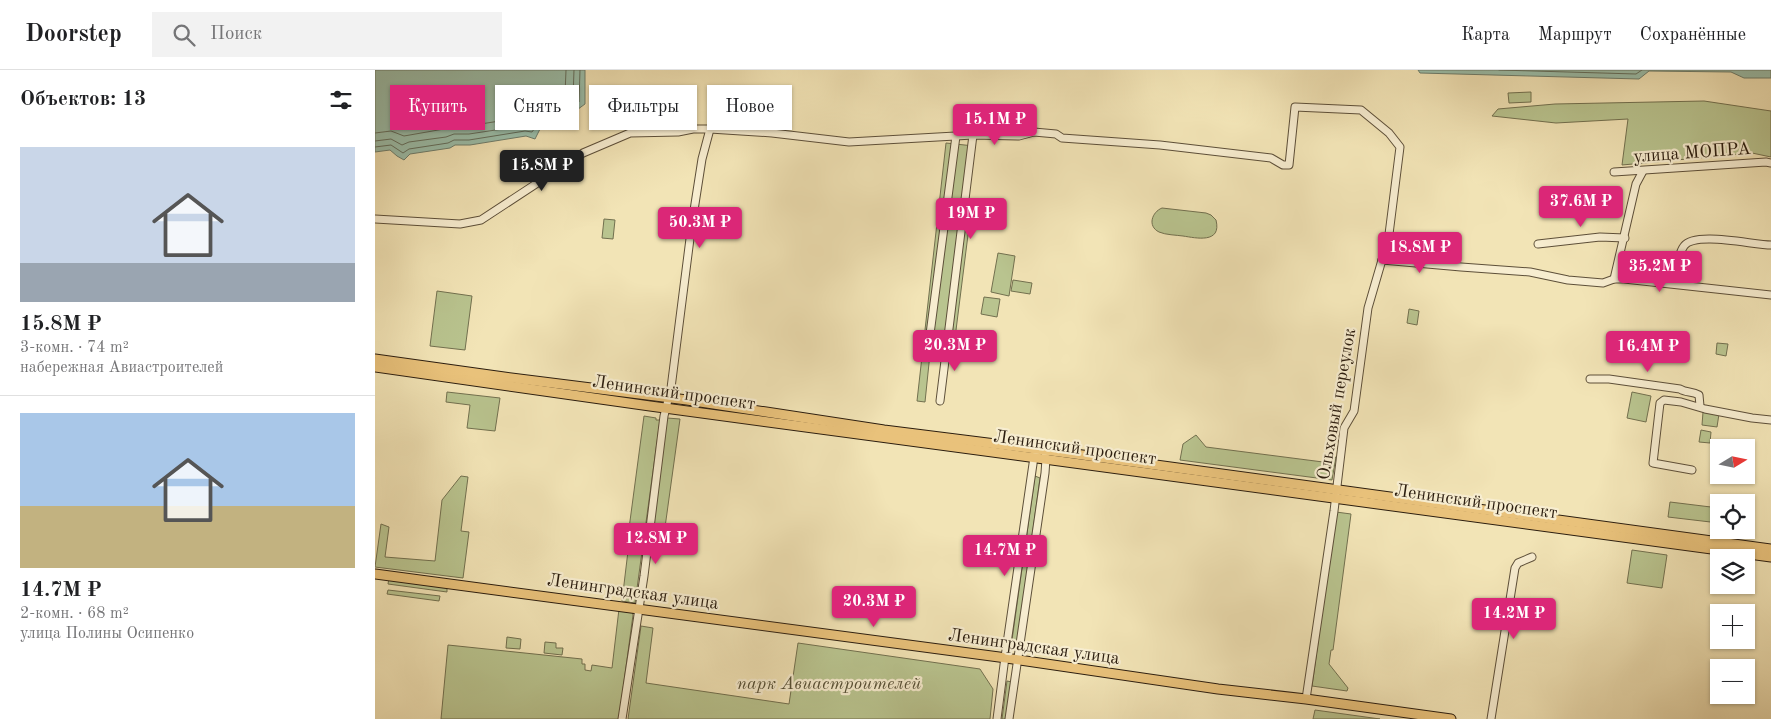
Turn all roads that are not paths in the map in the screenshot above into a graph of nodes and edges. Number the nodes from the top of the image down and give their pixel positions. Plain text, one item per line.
1 (707, 129) edge
2 (709, 130) edge
3 (725, 130) edge
4 (973, 135) junction
5 (955, 136) junction
6 (1771, 163) edge
7 (1643, 171) junction
8 (1614, 172) dead end
9 (375, 219) edge
10 (1625, 238) junction
11 (1538, 244) dead end
12 (1771, 245) edge
13 (1382, 260) junction
14 (1614, 280) junction
15 (1676, 284) junction
16 (1771, 295) edge
17 (946, 343) junction
18 (375, 359) edge
19 (375, 367) edge
20 (1590, 379) dead end
21 (669, 398) junction
22 (940, 401) dead end
23 (1700, 406) junction
24 (666, 408) junction
25 (1771, 420) edge
26 (1042, 450) junction
27 (1034, 457) junction
28 (1046, 459) junction
29 (1693, 470) dead end
30 (1336, 494) junction
31 (1771, 549) edge
32 (1532, 556) dead end
33 (1771, 557) edge
34 (375, 574) edge
35 (639, 608) junction
36 (1005, 657) junction
37 (1017, 659) junction
38 (1306, 699) junction
39 (623, 719) edge
40 (997, 719) edge
41 (1009, 719) edge
42 (1451, 719) edge
43 (1491, 719) edge

1 - 9 street
2 - 21 street
3 - 5 street
4 - 5 street
4 - 13 street, Ольховый переулок
4 - 17 street
5 - 17 street
6 - 7 street, улица МОПРА
7 - 8 street, улица МОПРА
7 - 10 street
10 - 11 street
10 - 14 street
12 - 15 street
13 - 14 street
13 - 30 street, Ольховый переулок
14 - 15 street
15 - 16 street
17 - 22 street
18 - 21 main road, Ленинский проспект
19 - 24 main road, Ленинский проспект
20 - 23 street
21 - 24 street
21 - 26 main road, Ленинский проспект
23 - 25 street
23 - 29 street
24 - 27 main road, Ленинский проспект
24 - 35 street
26 - 27 street
26 - 28 street
26 - 30 main road, Ленинский проспект
27 - 28 main road, Ленинский проспект
27 - 36 street
28 - 30 main road, Ленинский проспект
28 - 37 street
30 - 31 main road, Ленинский проспект
30 - 33 main road, Ленинский проспект
30 - 38 street, Ольховый переулок
32 - 43 street
34 - 35 main road, Ленинградская улица
35 - 36 main road, Ленинградская улица
35 - 39 street
36 - 37 main road, Ленинградская улица
36 - 40 street
37 - 38 main road, Ленинградская улица
37 - 41 street
38 - 42 main road, Ленинградская улица

